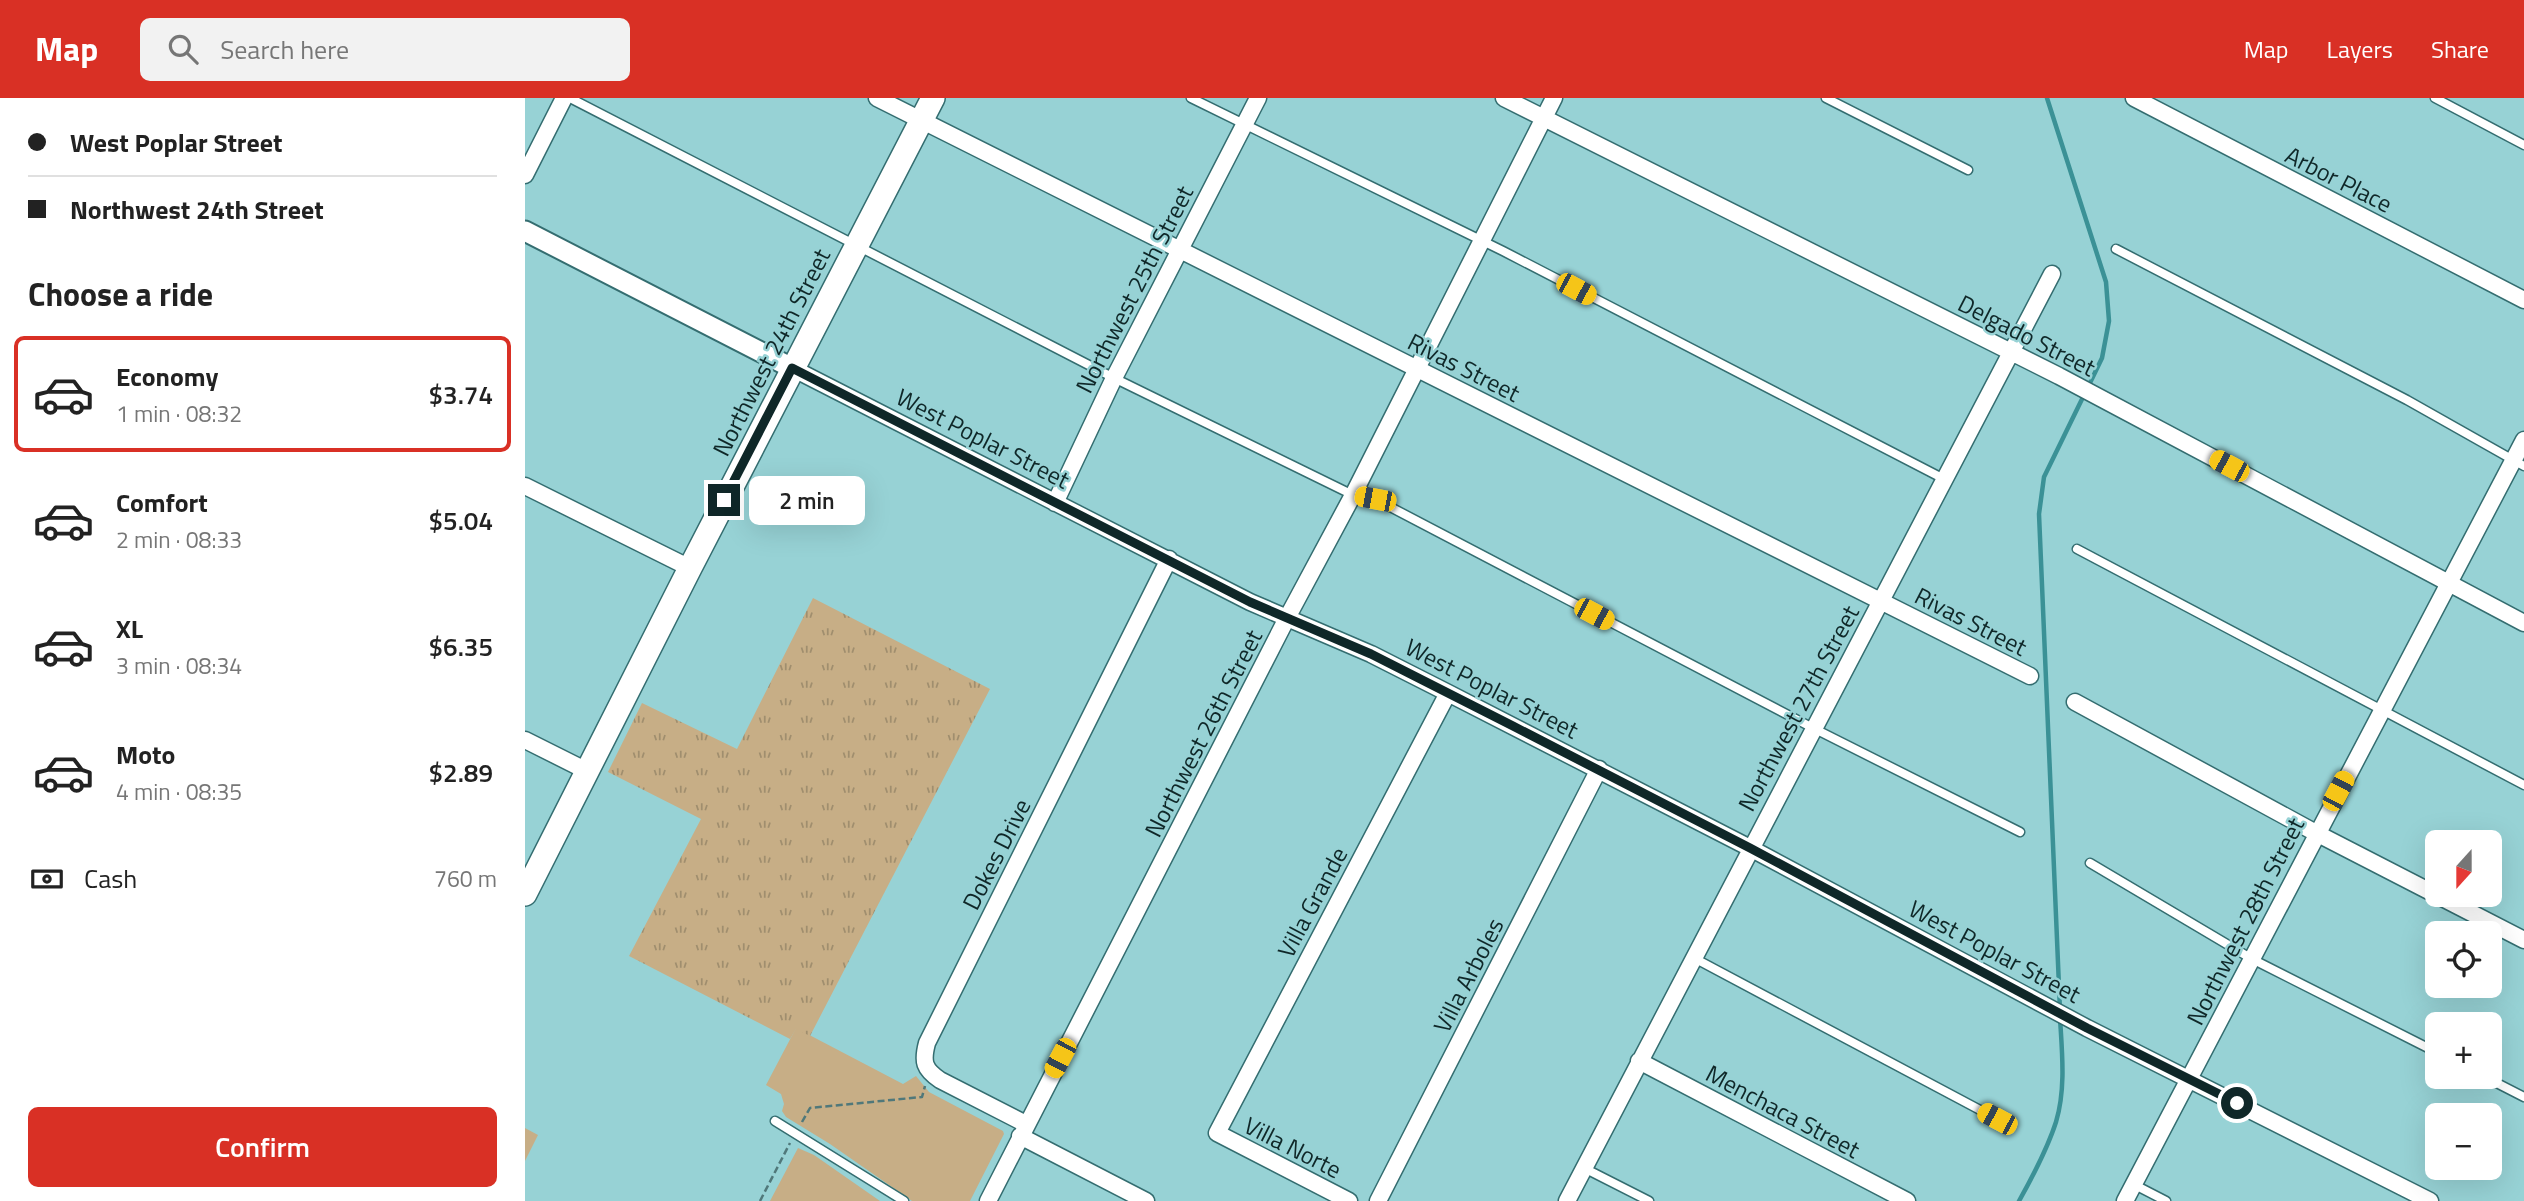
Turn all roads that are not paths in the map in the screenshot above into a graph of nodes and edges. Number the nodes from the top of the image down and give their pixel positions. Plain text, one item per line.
1 (564, 98) edge
2 (570, 98) edge
3 (877, 98) edge
4 (933, 98) edge
5 (1191, 98) edge
6 (1258, 98) edge
7 (1504, 98) edge
8 (1554, 98) edge
9 (1826, 98) edge
10 (2435, 98) edge
11 (2141, 100) edge
12 (1545, 117) junction
13 (921, 121) junction
14 (1243, 124) junction
15 (2524, 145) edge
16 (1968, 170) dead end
17 (525, 175) edge
18 (525, 231) edge
19 (1482, 243) junction
20 (857, 244) junction
21 (1180, 248) junction
22 (2116, 249) dead end
23 (2052, 274) dead end
24 (2524, 300) edge
25 (2012, 352) junction
26 (792, 368) junction
27 (1416, 369) junction
28 (1114, 378) junction
29 (2524, 440) edge
30 (2519, 463) edge
31 (1944, 479) junction
32 (525, 485) edge
33 (1353, 495) junction
34 (1055, 503) junction
35 (2077, 549) dead end
36 (1169, 559) junction
37 (689, 568) junction
38 (2448, 584) junction
39 (1880, 600) junction
40 (1287, 618) junction
41 (2524, 623) edge
42 (2030, 676) dead end
43 (1448, 693) junction
44 (2075, 702) dead end
45 (2382, 708) junction
46 (1813, 728) junction
47 (525, 740) edge
48 (1599, 769) junction
49 (587, 771) junction
50 (2524, 785) edge
51 (2020, 832) dead end
52 (2316, 833) junction
53 (1750, 848) junction
54 (2090, 863) dead end
55 (528, 879) edge
56 (2524, 940) edge
57 (1693, 957) junction
58 (2252, 959) junction
59 (2425, 1046) edge
60 (1639, 1061) junction
61 (2189, 1079) junction
62 (2502, 1086) edge
63 (2524, 1097) edge
64 (1997, 1119) dead end
65 (775, 1121) dead end
66 (1023, 1130) junction
67 (1217, 1133) joint
68 (1584, 1168) junction
69 (2133, 1184) junction
70 (904, 1201) edge
71 (988, 1201) edge
72 (1146, 1201) edge
73 (1349, 1201) edge
74 (1378, 1201) edge
75 (1567, 1201) edge
76 (1649, 1201) edge
77 (1907, 1201) edge
78 (2125, 1201) edge
79 (2166, 1201) edge
80 (2430, 1201) edge

1 - 17 street
2 - 20 lane
3 - 13 street, Rivas Street
4 - 13 main road, Northwest 24th Street
5 - 14 lane
6 - 14 street, Northwest 25th Street
7 - 12 street, Delgado Street
8 - 12 street, Northwest 26th Street
9 - 16 lane
10 - 15 lane
11 - 24 street, Arbor Place
12 - 19 street, Northwest 26th Street
12 - 25 street, Delgado Street
13 - 20 main road, Northwest 24th Street
13 - 21 street, Rivas Street
14 - 19 lane
14 - 21 street, Northwest 25th Street
18 - 26 street, West Poplar Street
19 - 27 street, Northwest 26th Street
19 - 31 lane
20 - 26 main road, Northwest 24th Street
20 - 28 lane
21 - 27 street, Rivas Street
21 - 28 street, Northwest 25th Street
22 - 30 lane
23 - 25 street, Northwest 27th Street
25 - 31 street, Northwest 27th Street
25 - 38 street, Delgado Street
26 - 34 street, West Poplar Street
26 - 37 main road, Northwest 24th Street
27 - 33 street, Northwest 26th Street
27 - 39 street, Rivas Street
28 - 33 lane
28 - 34 street, Northwest 25th Street
29 - 30 street, Northwest 28th Street
30 - 38 street, Northwest 28th Street
31 - 39 street, Northwest 27th Street
32 - 37 street
33 - 40 street, Northwest 26th Street
33 - 46 lane
34 - 36 street, West Poplar Street
35 - 45 lane
36 - 40 street, West Poplar Street
36 - 66 street, Dokes Drive
37 - 49 main road, Northwest 24th Street
38 - 41 street, Delgado Street
38 - 45 street, Northwest 28th Street
39 - 42 street, Rivas Street
39 - 46 street, Northwest 27th Street
40 - 43 street, West Poplar Street
40 - 66 street, Northwest 26th Street
43 - 48 street, West Poplar Street
43 - 67 street, Villa Grande
44 - 52 street
45 - 50 lane
45 - 52 street, Northwest 28th Street
46 - 51 lane
46 - 53 street, Northwest 27th Street
47 - 49 street
48 - 53 street, West Poplar Street
48 - 74 street, Villa Arboles
49 - 55 main road, Northwest 24th Street
52 - 56 street
52 - 58 street, Northwest 28th Street
53 - 57 street, Northwest 27th Street
53 - 61 street, West Poplar Street
54 - 58 lane
57 - 60 street, Northwest 27th Street
57 - 64 lane
58 - 59 lane
58 - 61 street, Northwest 28th Street
60 - 68 street, Northwest 27th Street
60 - 77 street, Menchaca Street
61 - 69 street, Northwest 28th Street
61 - 80 street, West Poplar Street
62 - 63 lane
65 - 70 lane
66 - 71 street, Northwest 26th Street
66 - 72 street
67 - 73 street, Villa Norte
68 - 75 street, Northwest 27th Street
68 - 76 lane
69 - 78 street, Northwest 28th Street
69 - 79 lane

